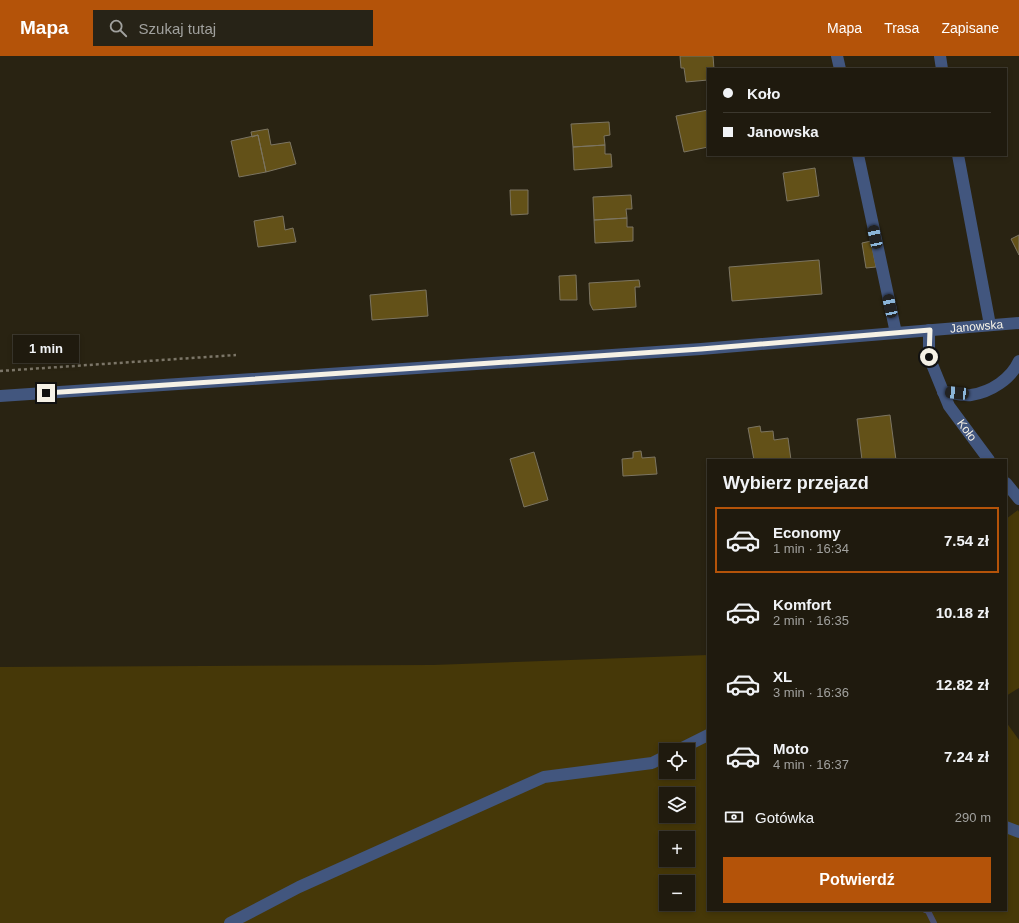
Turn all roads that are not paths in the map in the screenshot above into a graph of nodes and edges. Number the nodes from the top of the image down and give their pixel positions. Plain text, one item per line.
1 (837, 56) edge
2 (940, 56) edge
3 (840, 68) edge
4 (942, 68) edge
5 (858, 156) edge
6 (958, 156) edge
7 (1019, 323) edge
8 (990, 325) junction
9 (930, 330) junction
10 (896, 333) junction
11 (1019, 361) edge
12 (943, 392) junction
13 (0, 396) edge
14 (988, 459) edge
15 (1007, 484) edge
16 (1019, 499) edge
17 (707, 736) edge
18 (692, 743) edge
19 (659, 760) edge
20 (1007, 827) edge
21 (1019, 832) edge
22 (230, 923) edge

1 - 3 street
2 - 4 street
5 - 10 street
6 - 8 street
7 - 8 street, Janowska
8 - 9 street, Janowska
9 - 10 street, Janowska
9 - 12 street, Koło
10 - 13 street, Janowska
11 - 12 street
12 - 14 street, Koło
15 - 16 street
17 - 18 street
19 - 22 street
20 - 21 street

